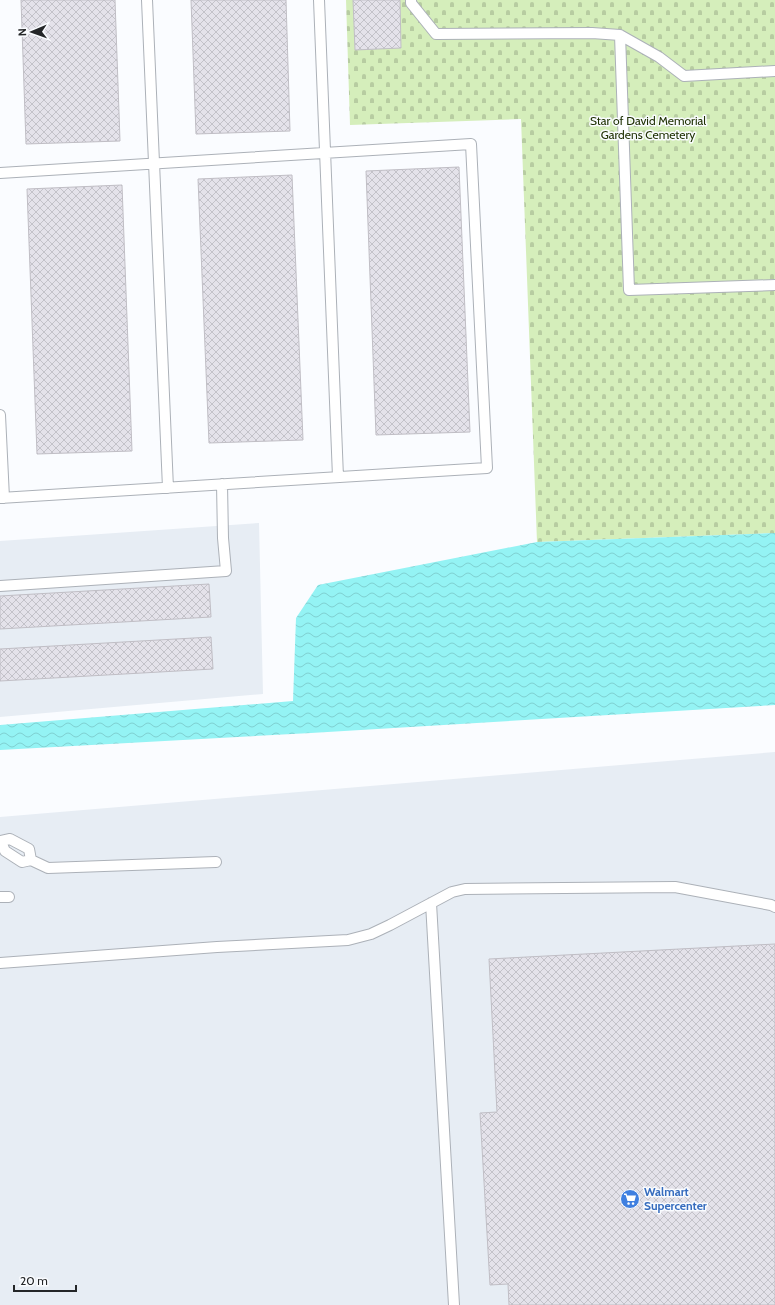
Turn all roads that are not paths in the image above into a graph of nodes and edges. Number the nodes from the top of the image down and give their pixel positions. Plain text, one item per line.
1 (147, 0) edge
2 (319, 0) edge
3 (411, 0) edge
4 (620, 34) junction
5 (775, 71) edge
6 (325, 153) junction
7 (154, 164) junction
8 (0, 173) edge
9 (775, 285) edge
10 (0, 415) edge
11 (338, 477) junction
12 (222, 484) junction
13 (168, 488) junction
14 (2, 498) edge
15 (0, 586) edge
16 (1, 842) edge
17 (31, 860) junction
18 (216, 862) dead end
19 (430, 903) junction
20 (775, 907) edge
21 (0, 963) edge
22 (454, 1305) edge

1 - 7 lane
2 - 6 lane
3 - 4 lane
4 - 5 lane
4 - 9 lane
6 - 7 lane
6 - 11 lane
6 - 11 lane
7 - 8 lane
7 - 13 lane
10 - 14 lane
11 - 12 lane
12 - 13 lane
12 - 15 lane
13 - 14 lane
16 - 17 lane
16 - 17 lane
17 - 18 lane
19 - 20 lane
19 - 21 lane
19 - 22 lane

